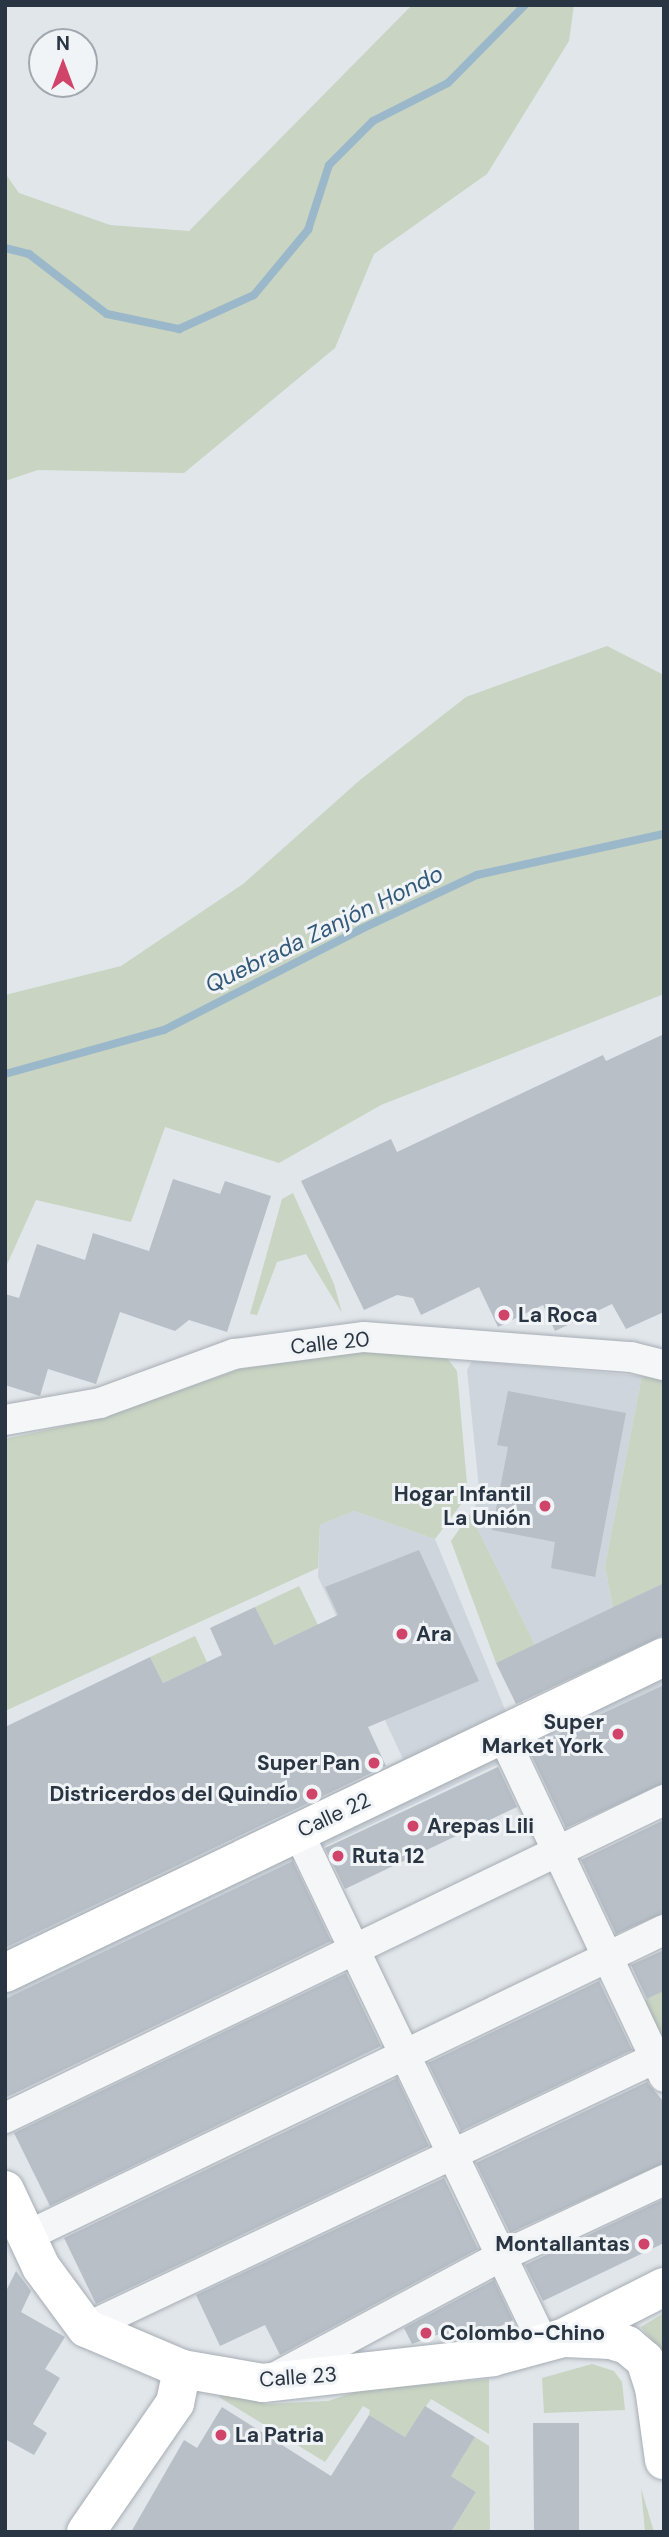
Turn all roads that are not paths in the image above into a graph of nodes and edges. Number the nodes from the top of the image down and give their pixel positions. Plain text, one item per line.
1 (664, 1365) edge
2 (5, 1420) edge
3 (664, 1657) edge
4 (503, 1735) junction
5 (664, 1800) edge
6 (298, 1832) junction
7 (555, 1850) junction
8 (664, 1930) edge
9 (356, 1951) junction
10 (607, 1958) junction
11 (5, 1973) edge
12 (405, 2054) junction
13 (661, 2063) edge
14 (5, 2118) edge
15 (453, 2155) junction
16 (664, 2180) edge
17 (5, 2190) edge
18 (27, 2236) junction
19 (502, 2256) junction
20 (664, 2287) edge
21 (86, 2328) junction
22 (554, 2341) junction
23 (182, 2370) junction
24 (263, 2383) junction
25 (664, 2460) edge
26 (86, 2532) edge

1 - 2 street, Calle 20
3 - 4 main road, Calle 22
4 - 6 main road, Calle 22
4 - 7 street
5 - 7 street
6 - 9 street
6 - 11 main road, Calle 22
7 - 9 street
7 - 10 street
8 - 10 street
9 - 12 street
9 - 14 street
10 - 12 street
10 - 13 street
12 - 15 street
12 - 18 street
13 - 15 street
15 - 19 street
15 - 21 street
16 - 19 street
17 - 18 main road, Calle 23
18 - 21 main road, Calle 23
19 - 22 street
19 - 24 street
20 - 22 main road, Calle 23
21 - 23 main road, Calle 23
22 - 24 main road, Calle 23
22 - 25 main road
23 - 24 main road, Calle 23
23 - 26 main road

